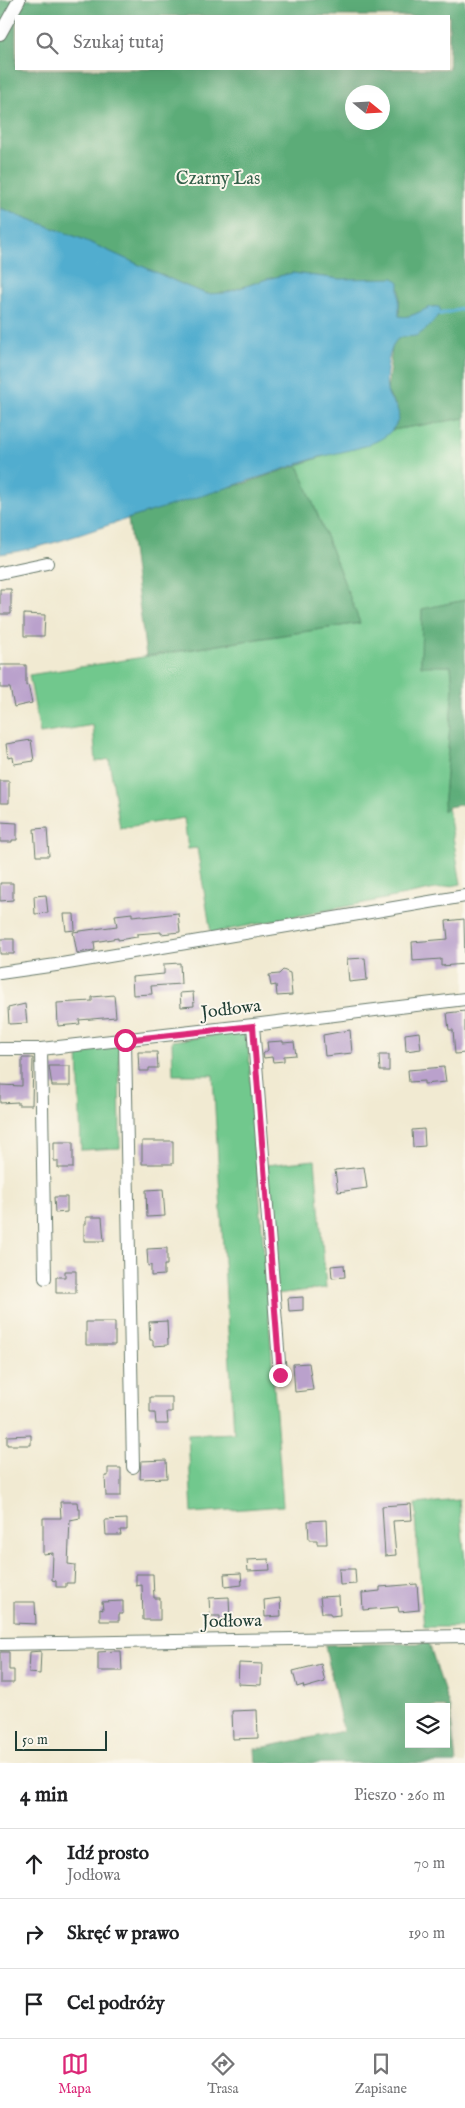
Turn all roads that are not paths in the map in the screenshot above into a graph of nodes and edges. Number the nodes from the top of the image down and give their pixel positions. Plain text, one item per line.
1 (19, 0) edge
2 (0, 34) edge
3 (47, 563) dead end
4 (0, 573) edge
5 (465, 896) edge
6 (0, 973) edge
7 (465, 999) edge
8 (253, 1026) junction
9 (125, 1040) junction
10 (0, 1049) edge
11 (41, 1049) junction
12 (45, 1278) dead end
13 (280, 1375) dead end
14 (133, 1467) dead end
15 (465, 1636) edge
16 (0, 1644) edge

1 - 2 street
3 - 4 street
5 - 6 street
7 - 8 street, Jodłowa
8 - 9 street, Jodłowa
8 - 13 street
9 - 11 street, Jodłowa
9 - 14 street
10 - 11 street, Jodłowa
11 - 12 street
15 - 16 street, Jodłowa

